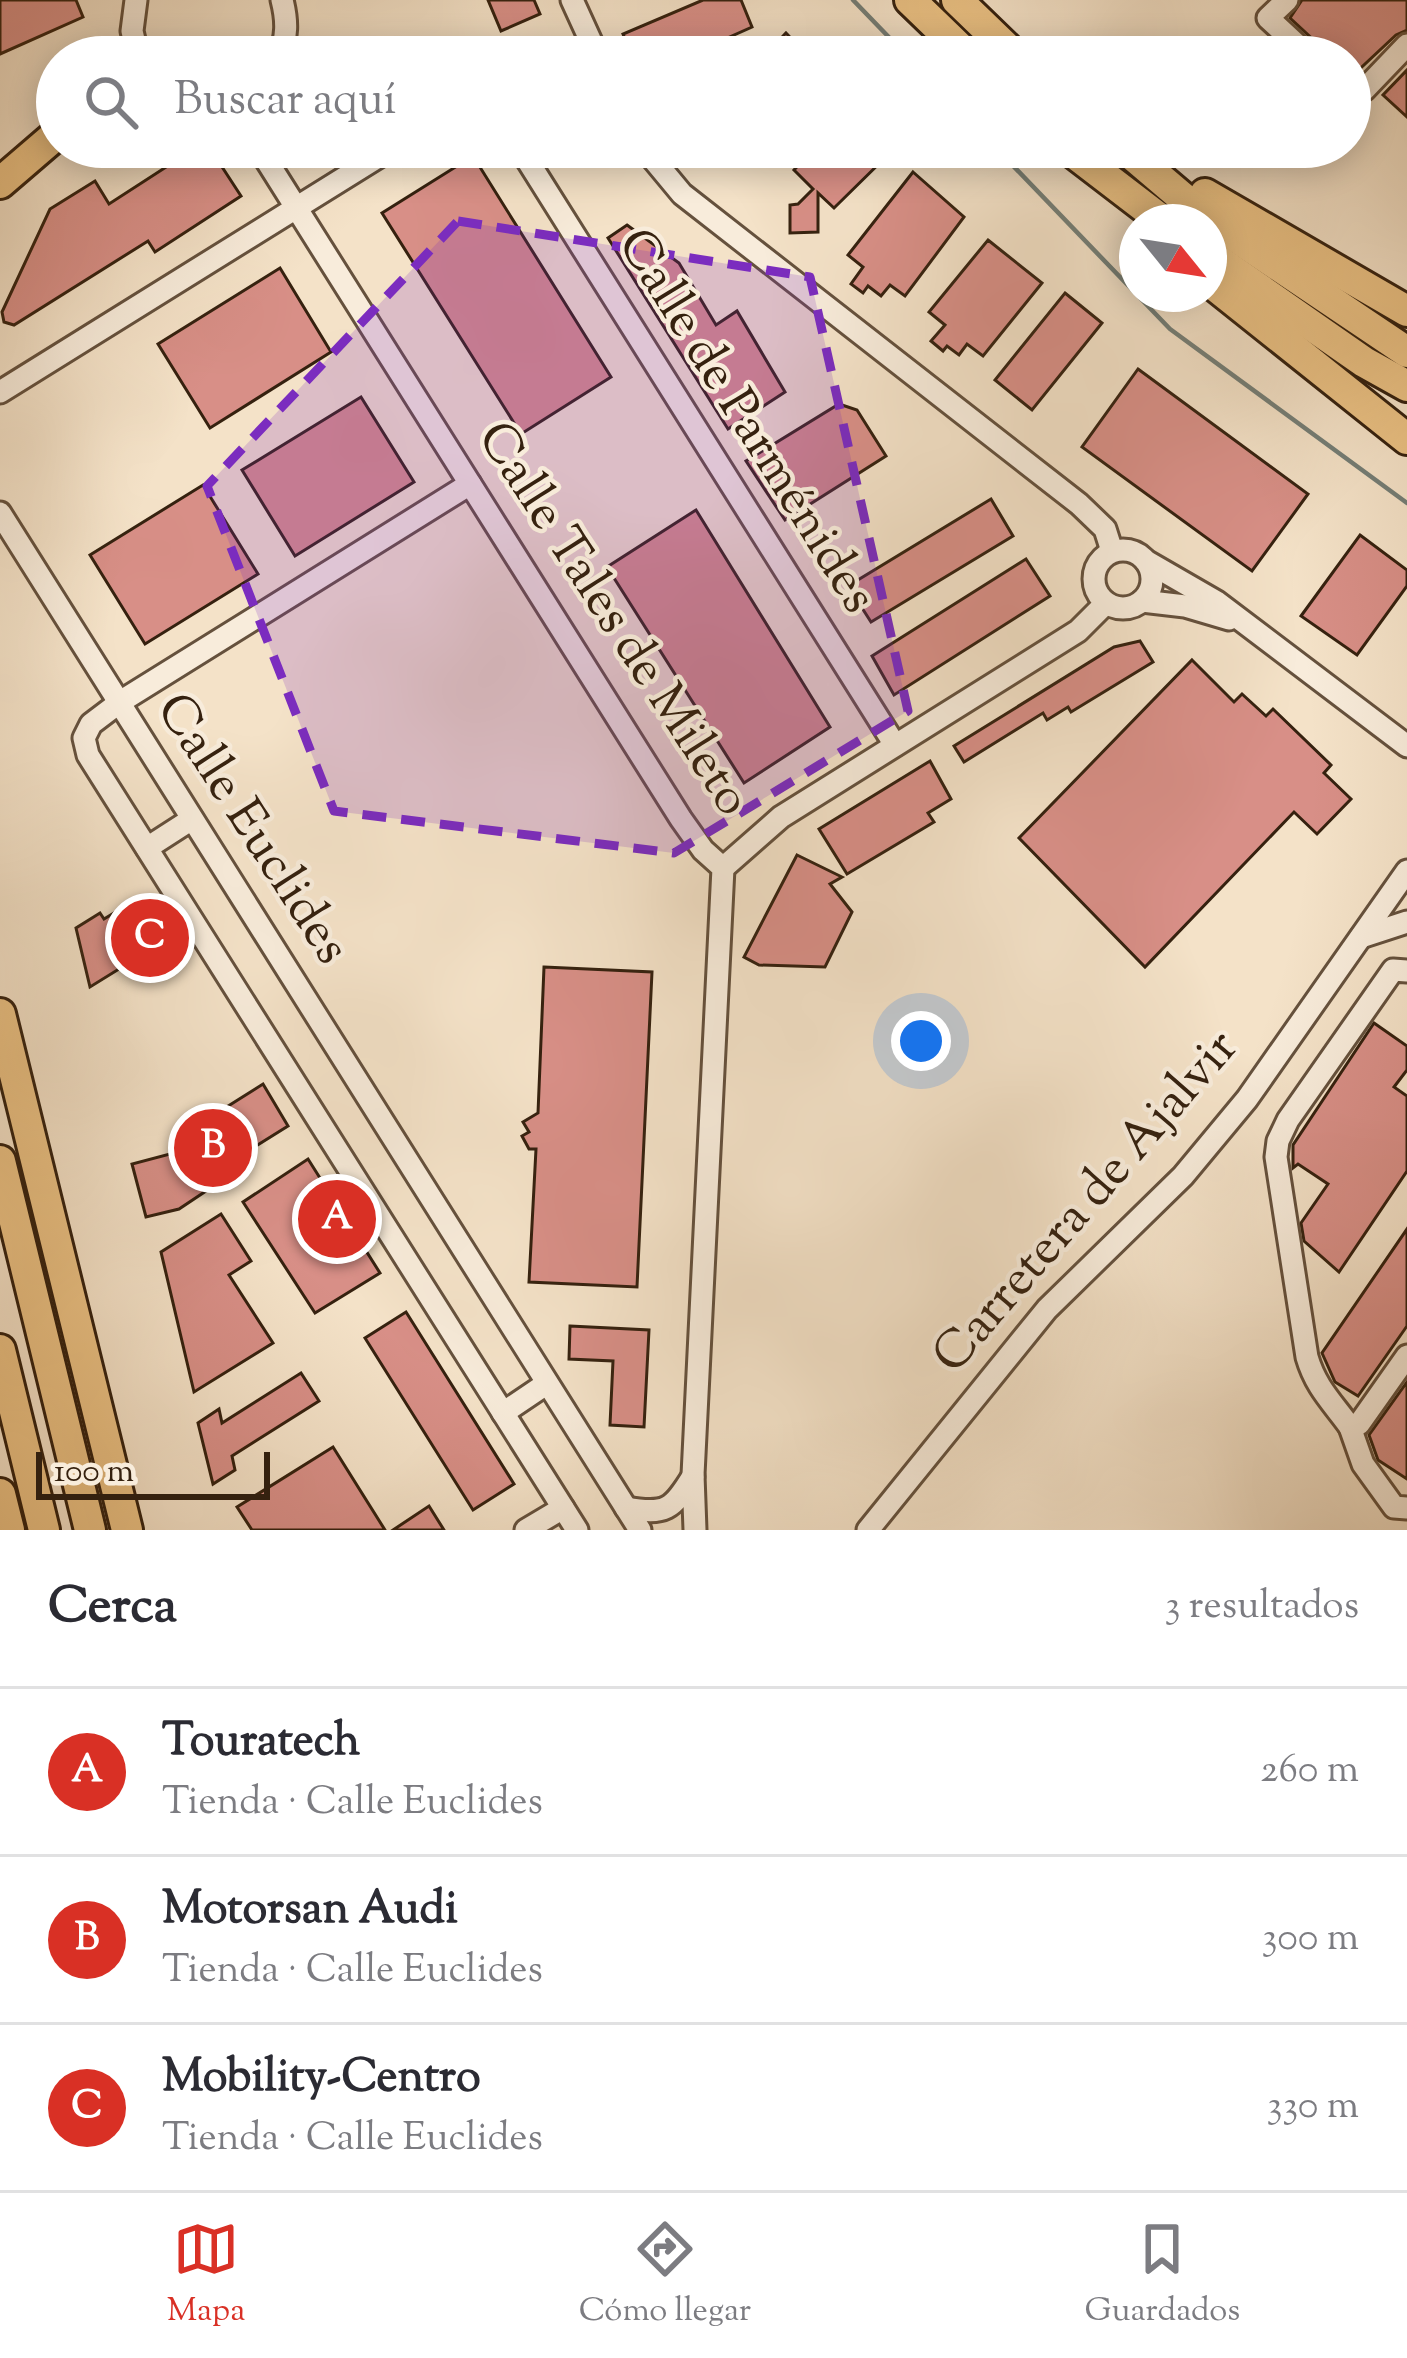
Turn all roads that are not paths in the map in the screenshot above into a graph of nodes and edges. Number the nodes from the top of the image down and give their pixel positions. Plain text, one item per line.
1 (136, 0) edge
2 (282, 0) edge
3 (572, 0) edge
4 (910, 0) edge
5 (957, 0) edge
6 (1287, 0) edge
7 (133, 36) edge
8 (282, 36) edge
9 (588, 36) edge
10 (947, 36) edge
11 (994, 36) edge
12 (1287, 36) edge
13 (1407, 45) edge
14 (1371, 83) edge
15 (36, 152) edge
16 (271, 168) edge
17 (361, 168) edge
18 (532, 168) edge
19 (660, 168) edge
20 (1088, 168) edge
21 (1094, 168) edge
22 (1151, 168) edge
23 (1162, 168) edge
24 (0, 183) edge
25 (1126, 204) edge
26 (1141, 204) edge
27 (296, 209) junction
28 (1227, 267) edge
29 (1227, 295) edge
30 (1407, 311) edge
31 (382, 344) junction
32 (1407, 352) edge
33 (362, 357) dead end
34 (1407, 386) edge
35 (0, 392) edge
36 (1407, 439) edge
37 (470, 484) junction
38 (0, 513) edge
39 (1112, 551) junction
40 (1146, 561) junction
41 (1142, 601) junction
42 (1106, 603) junction
43 (1242, 624) junction
44 (120, 702) junction
45 (895, 745) junction
46 (1407, 746) edge
47 (192, 819) junction
48 (148, 848) junction
49 (723, 868) junction
50 (1399, 899) edge
51 (1407, 971) edge
52 (0, 1015) edge
53 (0, 1161) edge
54 (0, 1350) edge
55 (1407, 1356) edge
56 (546, 1384) junction
57 (503, 1413) junction
58 (1350, 1427) junction
59 (693, 1475) junction
60 (0, 1494) edge
61 (563, 1508) junction
62 (626, 1508) junction
63 (1407, 1508) edge
64 (9, 1530) edge
65 (44, 1530) edge
66 (90, 1530) edge
67 (127, 1530) edge
68 (526, 1530) edge
69 (577, 1530) edge
70 (640, 1530) edge
71 (695, 1530) edge
72 (868, 1530) edge

1 - 7 street
2 - 8 street
3 - 9 street
4 - 10 highway
5 - 11 highway
6 - 12 street
13 - 14 street
15 - 24 highway
16 - 27 street, Calle Tales de Mileto
17 - 27 street
18 - 45 street, Calle de Parménides
19 - 39 street
20 - 25 highway
21 - 26 highway
22 - 32 highway
23 - 30 highway
27 - 31 street, Calle Tales de Mileto
27 - 35 street
28 - 34 highway
29 - 36 highway
31 - 33 street
31 - 37 street, Calle Tales de Mileto
37 - 44 street
37 - 49 street, Calle Tales de Mileto
38 - 44 street
39 - 40 street
39 - 42 street
40 - 41 street
40 - 43 street
41 - 42 street
41 - 43 street
42 - 45 street
43 - 46 street
44 - 47 street, Calle Euclides
44 - 48 street, Calle Euclides
45 - 49 street
47 - 48 street
47 - 56 street, Calle Euclides
48 - 57 street, Calle Euclides
49 - 59 street, Calle Tales de Mileto
50 - 72 street, Carretera de Ajalvir
51 - 58 street
52 - 67 highway
53 - 66 highway
54 - 65 highway
55 - 58 street
56 - 57 street
56 - 62 street, Calle Euclides
57 - 61 street, Calle Euclides
58 - 63 street
59 - 62 street
59 - 71 street, Calle Tales de Mileto
60 - 64 highway
61 - 68 street
61 - 69 street, Calle Euclides
62 - 70 street, Calle Euclides

